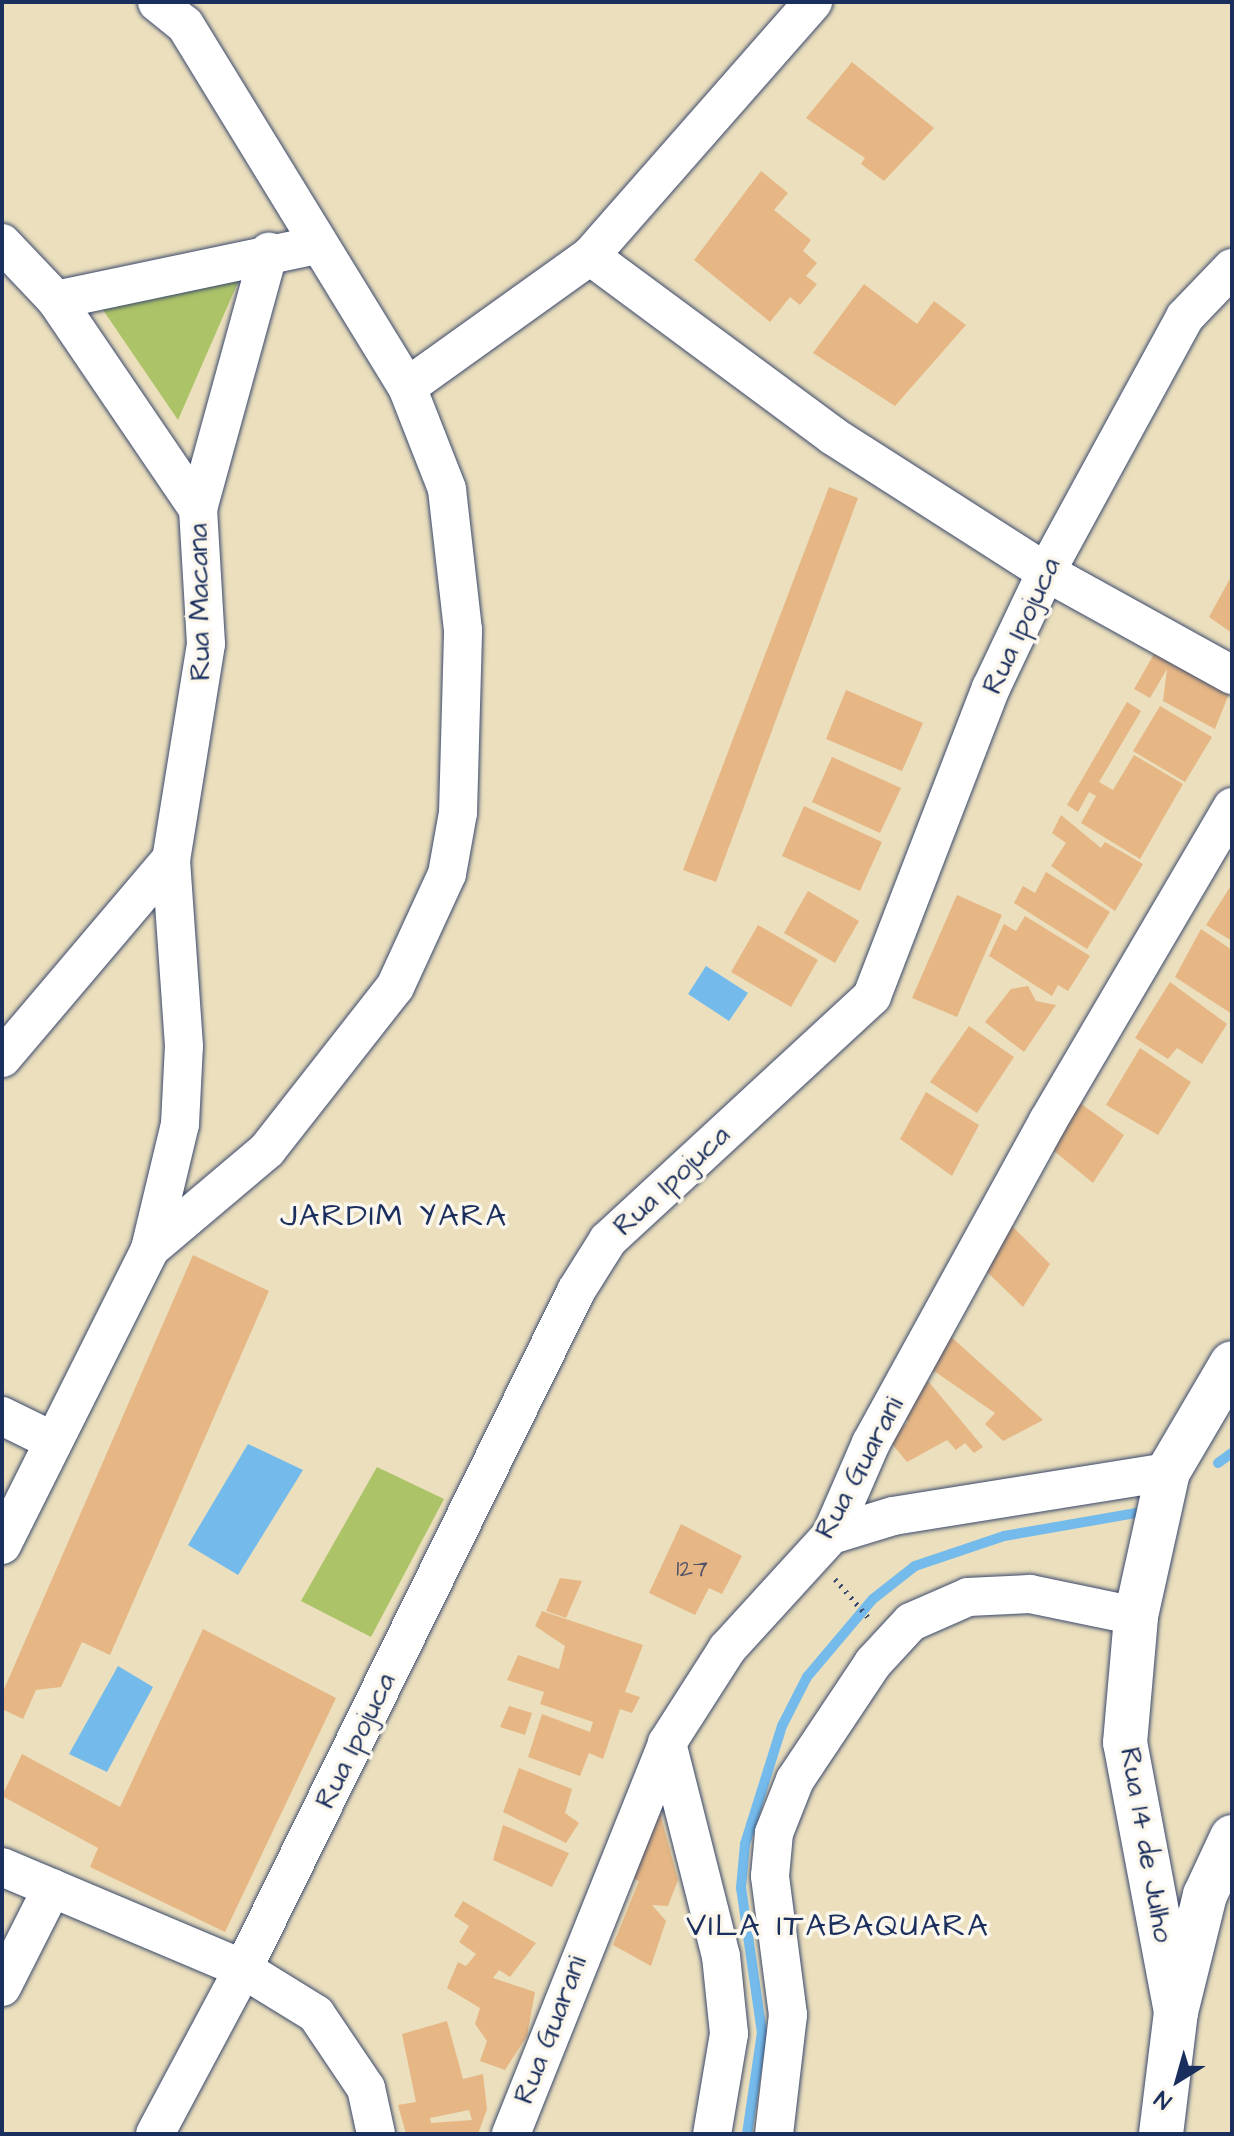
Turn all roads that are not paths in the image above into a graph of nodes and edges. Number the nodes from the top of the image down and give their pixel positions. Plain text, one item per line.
1 (157, 2) edge
2 (813, 2) edge
3 (2, 243) edge
4 (316, 245) junction
5 (269, 252) junction
6 (590, 256) junction
7 (1232, 268) edge
8 (56, 300) junction
9 (407, 387) junction
10 (198, 509) junction
11 (1046, 572) junction
12 (1232, 675) edge
13 (1232, 807) edge
14 (171, 859) junction
15 (2, 1058) edge
16 (150, 1249) junction
17 (1232, 1363) edge
18 (2, 1416) edge
19 (53, 1441) junction
20 (1168, 1472) junction
21 (831, 1535) junction
22 (2, 1545) edge
23 (1136, 1616) junction
24 (667, 1743) junction
25 (1232, 1837) edge
26 (2, 1867) edge
27 (52, 1888) junction
28 (243, 1969) junction
29 (2, 1987) edge
30 (1176, 2012) junction
31 (155, 2134) edge
32 (376, 2134) edge
33 (511, 2134) edge
34 (712, 2134) edge
35 (774, 2134) edge
36 (1161, 2134) edge

1 - 4 street
2 - 6 street
3 - 8 street, Rua Macana
4 - 5 street
4 - 9 street
5 - 8 street
5 - 10 street
6 - 9 street
6 - 11 street
7 - 11 street, Rua Ipojuca
8 - 10 street, Rua Macana
9 - 16 street
10 - 14 street, Rua Macana
11 - 12 street
11 - 28 street, Rua Ipojuca
13 - 21 street, Rua Guarani
14 - 15 street
14 - 16 street, Rua Macana
16 - 19 street
17 - 20 street, Rua 14 de Julho
18 - 19 street
19 - 22 street
20 - 21 street
20 - 23 street, Rua 14 de Julho
21 - 24 street, Rua Guarani
23 - 30 street, Rua 14 de Julho
23 - 35 street
24 - 33 street, Rua Guarani
24 - 34 street
25 - 30 street
26 - 27 street
27 - 28 street
27 - 29 street
28 - 31 street, Rua Ipojuca
28 - 32 street
30 - 36 street

